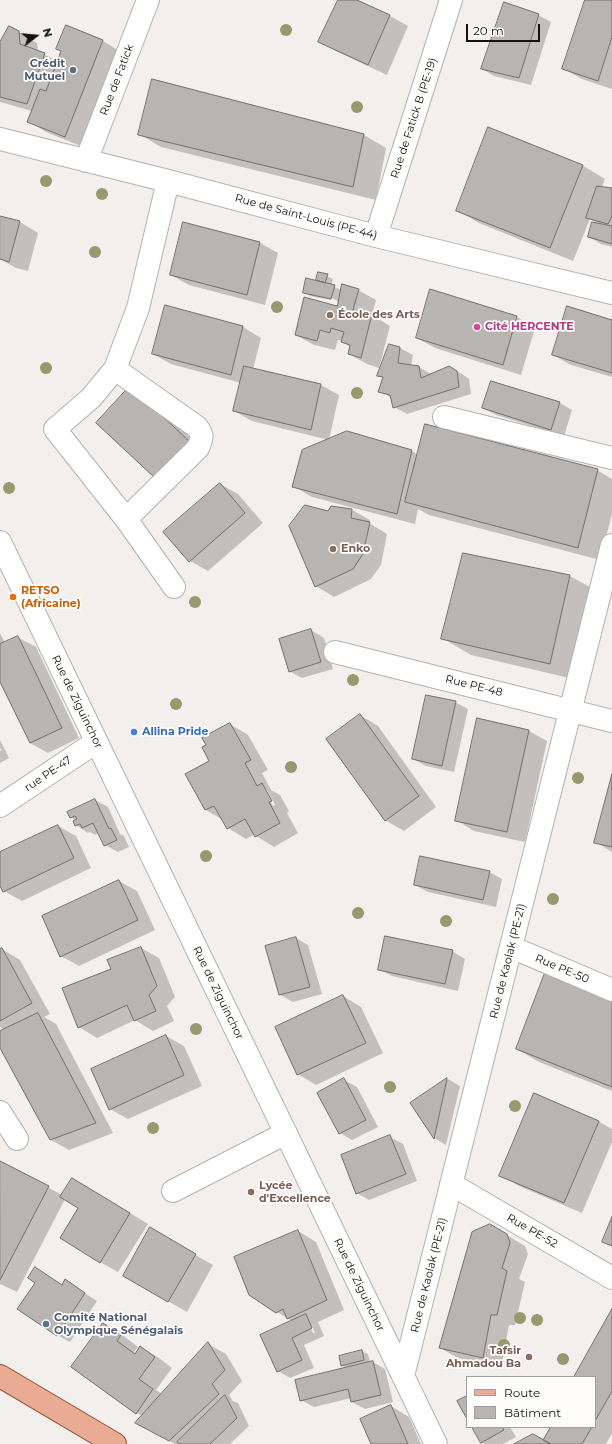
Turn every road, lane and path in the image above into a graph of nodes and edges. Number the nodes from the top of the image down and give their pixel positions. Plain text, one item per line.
1 (148, 0) edge
2 (451, 0) edge
3 (0, 139) edge
4 (86, 160) junction
5 (168, 181) junction
6 (376, 236) junction
7 (612, 293) edge
8 (115, 369) junction
9 (444, 417) dead end
10 (612, 458) edge
11 (126, 519) junction
12 (0, 542) edge
13 (612, 546) edge
14 (174, 587) dead end
15 (335, 652) dead end
16 (571, 711) junction
17 (612, 721) edge
18 (96, 742) junction
19 (0, 806) edge
20 (511, 947) junction
21 (612, 990) edge
22 (0, 1112) edge
23 (286, 1133) junction
24 (16, 1139) dead end
25 (451, 1184) junction
26 (173, 1191) dead end
27 (612, 1278) edge
28 (0, 1376) edge
29 (403, 1376) junction
30 (115, 1444) edge
31 (436, 1444) edge

1 - 4 street, Rue de Fatick
2 - 6 street, Rue de Fatick B (PE-19)
3 - 4 street, Rue de Saint-Louis (PE-44)
4 - 5 street, Rue de Saint-Louis (PE-44)
5 - 6 street, Rue de Saint-Louis (PE-44)
5 - 8 street
6 - 7 street, Rue de Saint-Louis (PE-44)
8 - 11 street
8 - 11 street
9 - 10 street
11 - 14 street
12 - 18 street, Rue de Ziguinchor
13 - 16 street, Rue de Kaolak (PE-21)
15 - 16 street, Rue PE-48
16 - 17 street, Rue PE-48
16 - 20 street, Rue de Kaolak (PE-21)
18 - 19 street, rue PE-47
18 - 23 street, Rue de Ziguinchor
20 - 21 street, Rue PE-50
20 - 25 street, Rue de Kaolak (PE-21)
22 - 24 street
23 - 26 street
23 - 29 street, Rue de Ziguinchor
25 - 27 street, Rue PE-52
25 - 29 street, Rue de Kaolak (PE-21)
28 - 30 main road
29 - 31 street, Rue de Ziguinchor

